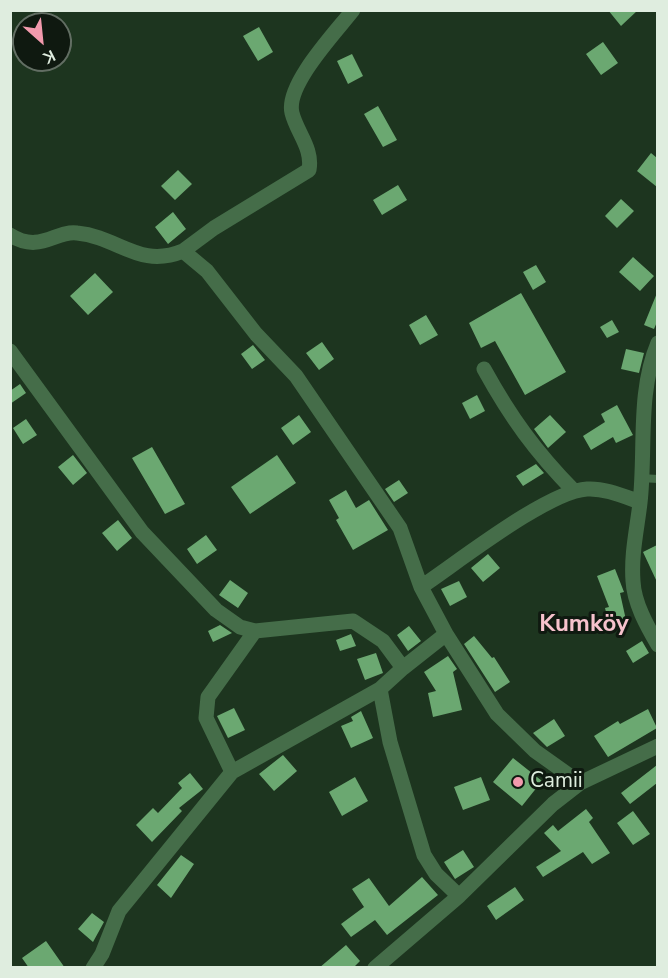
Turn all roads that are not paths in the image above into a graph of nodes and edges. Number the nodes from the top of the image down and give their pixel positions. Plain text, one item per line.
1 (353, 10) edge
2 (13, 241) edge
3 (183, 252) junction
4 (657, 343) edge
5 (10, 351) edge
6 (484, 369) dead end
7 (641, 478) junction
8 (657, 479) edge
9 (574, 491) junction
10 (640, 502) junction
11 (422, 588) junction
12 (255, 631) junction
13 (446, 634) junction
14 (657, 645) edge
15 (403, 668) junction
16 (380, 689) junction
17 (657, 746) edge
18 (232, 772) junction
19 (580, 783) junction
20 (459, 896) junction
21 (93, 968) edge
22 (375, 968) edge

1 - 3 street
2 - 3 street
3 - 11 street
4 - 7 street
5 - 12 street
6 - 9 street
7 - 8 lane
7 - 10 street
9 - 10 street
9 - 11 street
10 - 14 street
11 - 13 street
12 - 15 street
12 - 18 street
13 - 15 street
13 - 19 street
15 - 16 street
16 - 18 street
16 - 20 street
17 - 19 street
18 - 21 street
19 - 20 street
20 - 22 street

